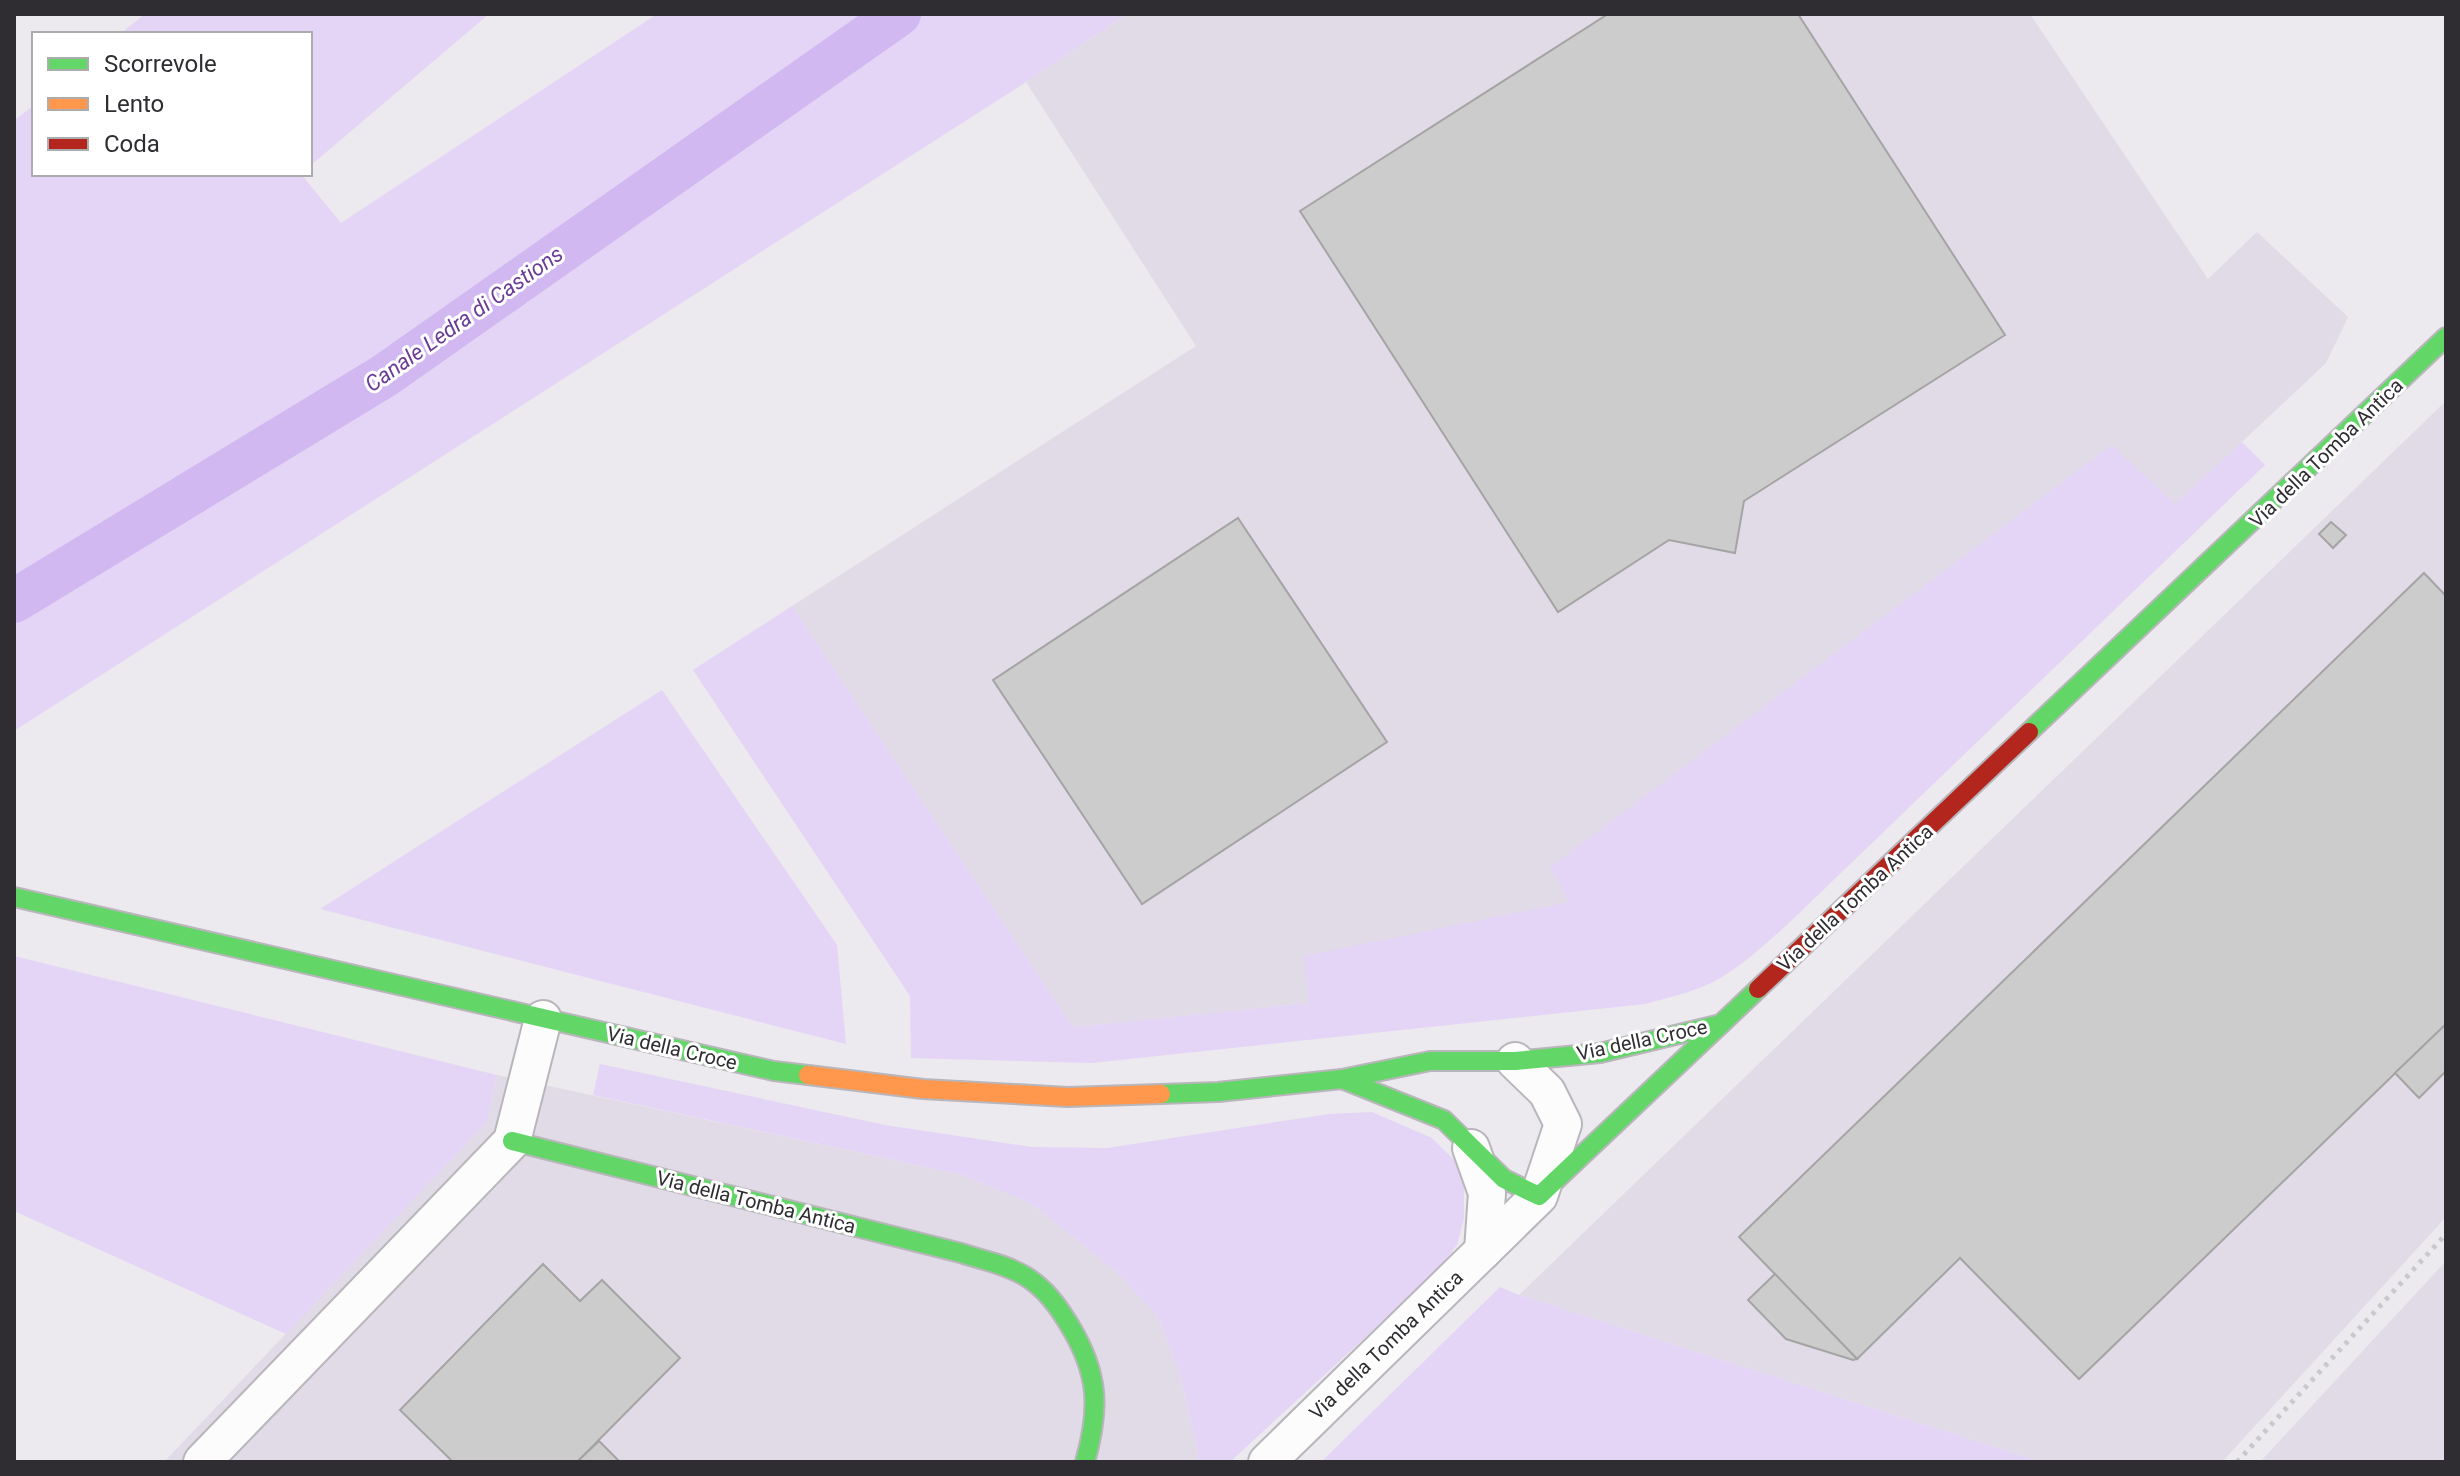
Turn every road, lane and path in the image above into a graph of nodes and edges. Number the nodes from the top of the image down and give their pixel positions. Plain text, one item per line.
1 (2446, 337) edge
2 (14, 897) edge
3 (543, 1019) junction
4 (1721, 1024) junction
5 (1515, 1061) junction
6 (1342, 1079) junction
7 (512, 1141) junction
8 (1471, 1148) junction
9 (1539, 1196) junction
10 (2446, 1234) edge
11 (1483, 1251) junction
12 (202, 1462) edge
13 (1085, 1462) edge
14 (1267, 1462) edge
15 (2237, 1462) edge

1 - 4 main road, Via della Tomba Antica
2 - 3 main road, Via della Croce
3 - 6 main road, Via della Croce
3 - 7 street
4 - 5 main road, Via della Croce
4 - 9 main road, Via della Tomba Antica
5 - 6 main road, Via della Croce
5 - 9 street
6 - 8 main road, Via della Croce
7 - 12 street
7 - 13 main road, Via della Tomba Antica
8 - 9 main road, Via della Croce
8 - 11 street, Via della Croce
9 - 11 street, Via della Tomba Antica
10 - 15 path
11 - 14 street, Via della Tomba Antica

